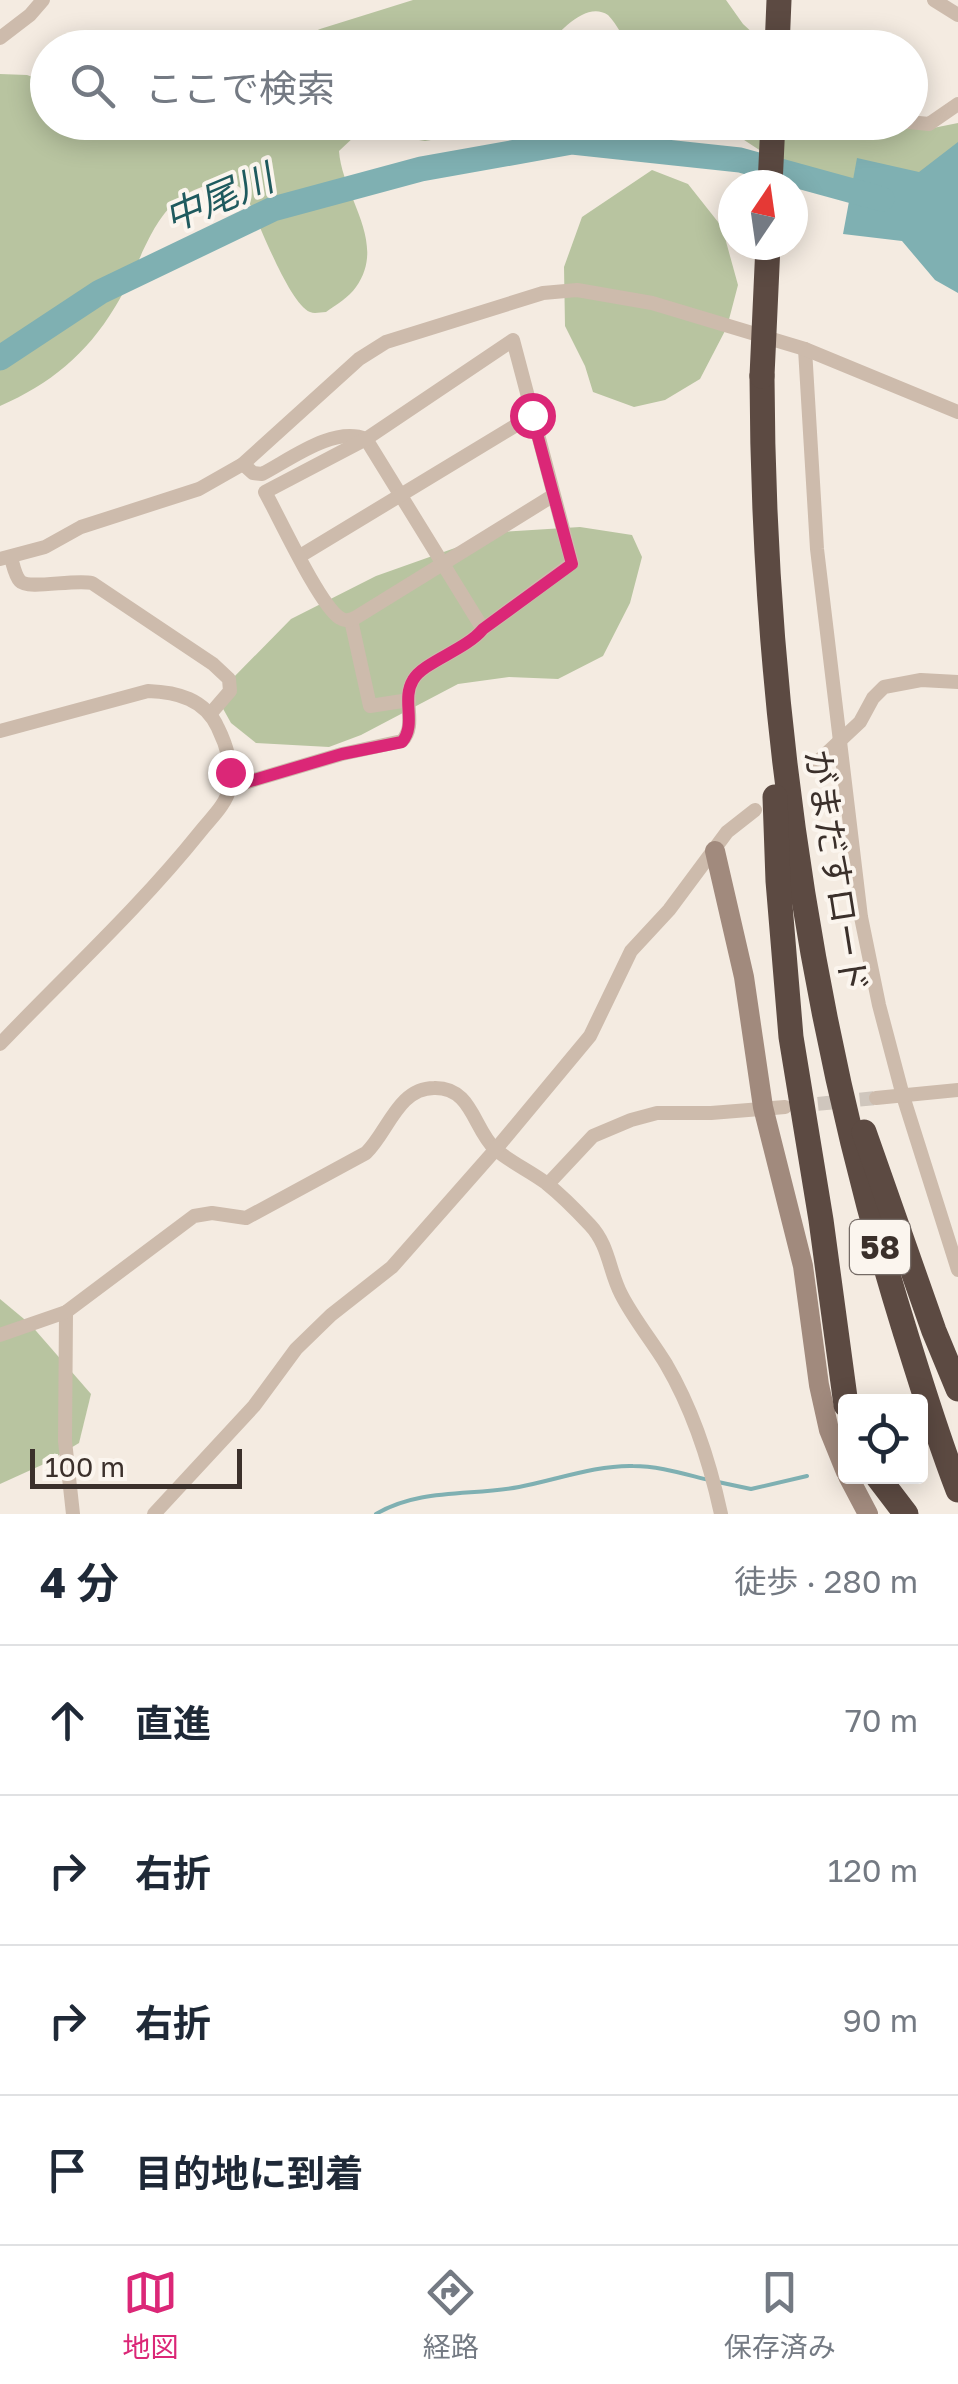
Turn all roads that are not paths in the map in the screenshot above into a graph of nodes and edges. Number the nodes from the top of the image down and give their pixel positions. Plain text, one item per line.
1 (43, 0) edge
2 (778, 0) edge
3 (934, 0) edge
4 (958, 15) edge
5 (777, 30) edge
6 (0, 38) edge
7 (958, 104) edge
8 (928, 124) edge
9 (772, 140) edge
10 (771, 170) edge
11 (767, 260) edge
12 (806, 350) junction
13 (958, 412) edge
14 (532, 415) junction
15 (366, 439) junction
16 (242, 464) junction
17 (401, 495) junction
18 (554, 495) junction
19 (300, 556) junction
20 (5, 558) edge
21 (443, 563) junction
22 (350, 620) junction
23 (483, 629) junction
24 (958, 682) edge
25 (776, 697) junction
26 (409, 700) junction
27 (210, 714) junction
28 (0, 717) edge
29 (6, 729) edge
30 (842, 741) junction
31 (815, 764) dead end
32 (230, 787) junction
33 (754, 810) dead end
34 (715, 851) junction
35 (821, 999) junction
36 (0, 1044) edge
37 (958, 1090) edge
38 (903, 1096) junction
39 (876, 1098) tunnel mouth
40 (774, 1107) junction
41 (496, 1149) junction
42 (548, 1184) junction
43 (958, 1270) edge
44 (66, 1312) junction
45 (0, 1335) edge
46 (958, 1389) edge
47 (844, 1394) edge
48 (838, 1452) edge
49 (852, 1484) edge
50 (882, 1484) edge
51 (958, 1490) edge
52 (73, 1514) edge
53 (154, 1514) edge
54 (722, 1514) edge
55 (868, 1514) edge
56 (906, 1514) edge

1 - 6 street
2 - 5 highway
3 - 4 street
7 - 8 street
9 - 10 highway
11 - 25 highway, がまだすロード / 58, bridge
12 - 13 street
12 - 16 street
12 - 30 street
14 - 15 street
14 - 17 street
14 - 18 street
15 - 16 street
15 - 17 street
15 - 19 street
16 - 20 street
17 - 19 street
17 - 21 street
18 - 21 street
18 - 23 street
19 - 22 street
20 - 27 street
21 - 22 street
21 - 23 street
22 - 26 street
23 - 26 street
24 - 30 street
25 - 35 highway, がまだすロード / 58
25 - 47 highway
26 - 32 street
27 - 29 street
27 - 32 street
28 - 29 street
30 - 31 street
30 - 38 street
32 - 36 street
33 - 34 street
34 - 40 street
34 - 41 street
35 - 46 highway
35 - 51 highway, がまだすロード / 58
37 - 38 street
38 - 39 street
38 - 43 street
40 - 42 street
40 - 48 street
41 - 42 street
41 - 44 street
41 - 53 street
42 - 54 street
44 - 45 street
44 - 52 street
49 - 55 street
50 - 56 highway

